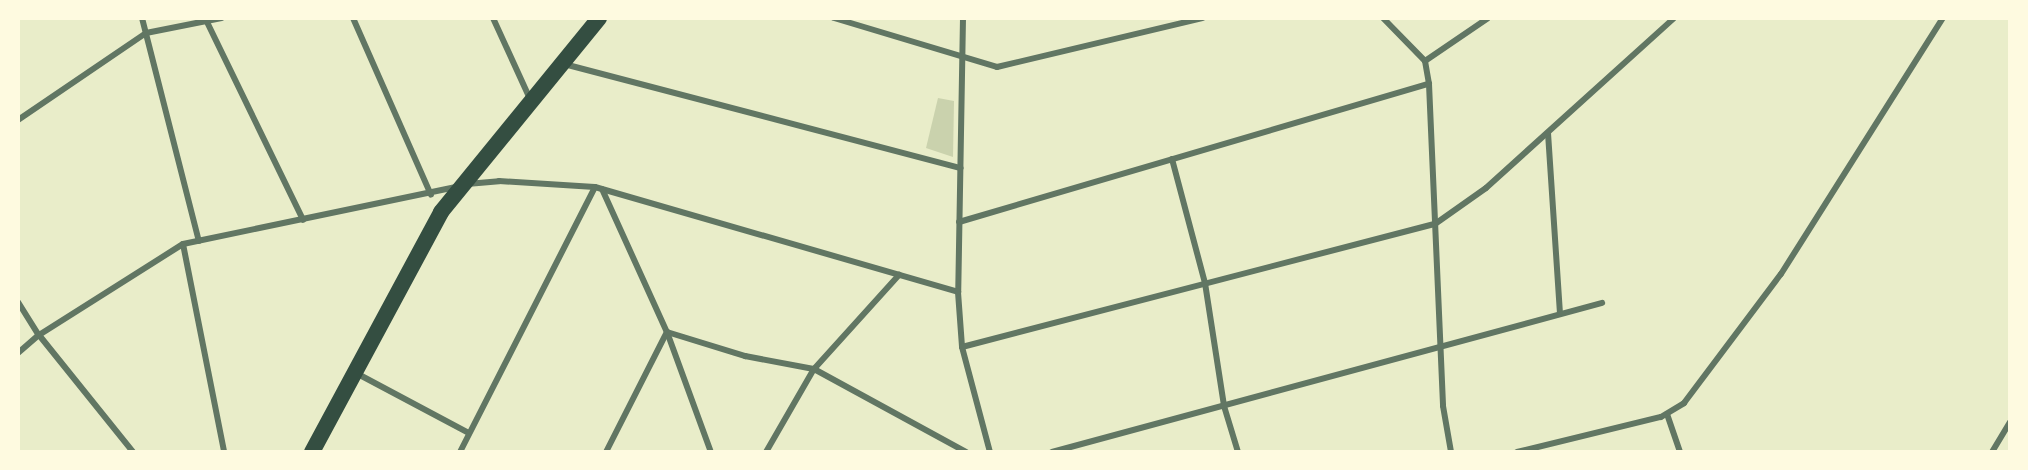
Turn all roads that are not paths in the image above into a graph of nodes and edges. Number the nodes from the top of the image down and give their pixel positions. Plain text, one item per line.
1 (142, 18) edge
2 (222, 18) edge
3 (354, 18) edge
4 (493, 18) edge
5 (599, 18) edge
6 (834, 18) edge
7 (963, 18) edge
8 (1202, 18) edge
9 (1383, 18) edge
10 (1488, 18) edge
11 (1674, 18) edge
12 (1943, 18) edge
13 (207, 22) junction
14 (146, 33) junction
15 (965, 57) junction
16 (1425, 62) junction
17 (560, 63) junction
18 (1429, 84) junction
19 (530, 100) junction
20 (18, 120) edge
21 (1548, 132) junction
22 (1172, 159) junction
23 (961, 168) junction
24 (462, 185) junction
25 (598, 188) junction
26 (431, 195) junction
27 (303, 220) junction
28 (960, 222) junction
29 (1435, 224) junction
30 (199, 241) junction
31 (183, 244) junction
32 (899, 276) junction
33 (1205, 283) junction
34 (958, 292) junction
35 (18, 302) edge
36 (1602, 303) dead end
37 (1560, 314) junction
38 (667, 332) junction
39 (39, 335) junction
40 (1441, 346) junction
41 (962, 347) junction
42 (18, 353) edge
43 (814, 369) junction
44 (354, 371) junction
45 (1224, 406) junction
46 (1667, 414) junction
47 (2010, 422) edge
48 (469, 433) junction
49 (133, 452) edge
50 (224, 452) edge
51 (312, 452) edge
52 (460, 452) edge
53 (606, 452) edge
54 (711, 452) edge
55 (766, 452) edge
56 (966, 452) edge
57 (990, 452) edge
58 (1052, 452) edge
59 (1238, 452) edge
60 (1451, 452) edge
61 (1517, 452) edge
62 (1680, 452) edge
63 (1992, 452) edge

1 - 14 street
2 - 13 street
3 - 26 street
4 - 19 street
5 - 17 highway
6 - 15 street
7 - 15 street
8 - 15 street
9 - 16 street
10 - 16 street
11 - 21 street
12 - 46 street
13 - 14 street
13 - 27 street
14 - 20 street
14 - 30 street
15 - 23 street
16 - 18 street
17 - 19 highway
17 - 23 street
18 - 22 street
18 - 29 street
19 - 24 highway
21 - 29 street
21 - 37 street
22 - 28 street
22 - 33 street
23 - 28 street
24 - 25 street
24 - 26 street
24 - 44 highway
25 - 32 street
25 - 38 street
25 - 48 street
26 - 27 street
27 - 30 street
28 - 34 street
29 - 33 street
29 - 40 street
30 - 31 street
31 - 39 street
31 - 50 street
32 - 34 street
32 - 43 street
33 - 41 street
33 - 45 street
34 - 41 street
35 - 39 street
36 - 37 street
37 - 40 street
38 - 43 street
38 - 53 street
38 - 54 street
39 - 42 street
39 - 49 street
40 - 45 street
40 - 60 street
41 - 57 street
43 - 55 street
43 - 56 street
44 - 48 street
44 - 51 highway
45 - 58 street
45 - 59 street
46 - 61 street
46 - 62 street
47 - 63 street
48 - 52 street

